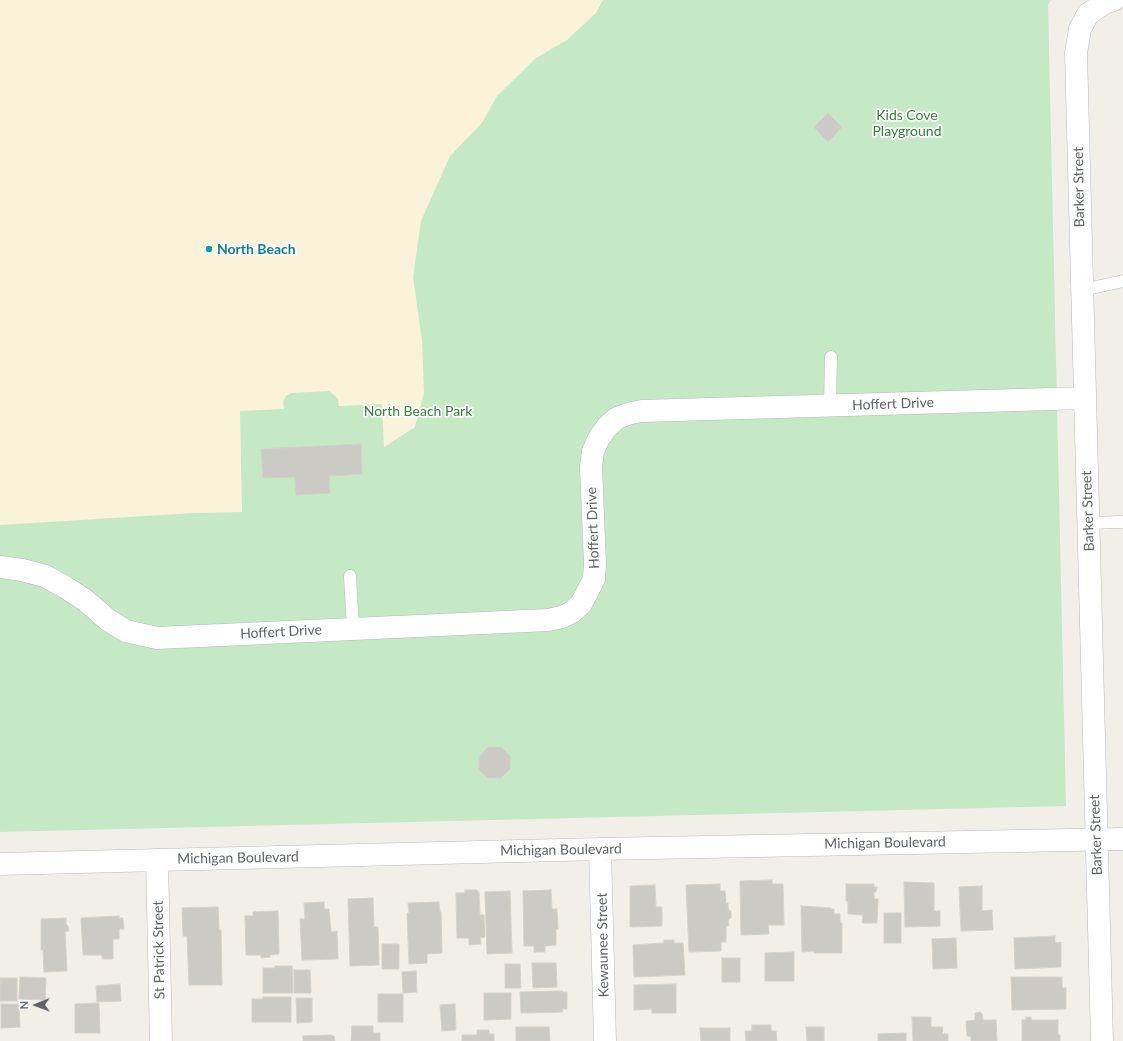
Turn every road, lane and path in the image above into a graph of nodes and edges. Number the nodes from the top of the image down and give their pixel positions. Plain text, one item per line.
1 (1114, 0) edge
2 (1123, 281) edge
3 (1082, 290) junction
4 (831, 357) dead end
5 (1085, 398) junction
6 (830, 406) junction
7 (1123, 522) edge
8 (1088, 523) junction
9 (0, 568) edge
10 (350, 576) dead end
11 (353, 629) junction
12 (1096, 839) junction
13 (1123, 839) edge
14 (600, 849) junction
15 (157, 860) junction
16 (0, 864) edge
17 (161, 1041) edge
18 (605, 1041) edge
19 (1102, 1041) edge

1 - 3 street, Barker Street
2 - 3 lane
3 - 5 street, Barker Street
4 - 6 lane
5 - 6 street, Hoffert Drive
5 - 8 street, Barker Street
6 - 11 street, Hoffert Drive
7 - 8 lane
8 - 12 street, Barker Street
9 - 11 street, Hoffert Drive
10 - 11 lane
12 - 13 street, Michigan Boulevard
12 - 14 street, Michigan Boulevard
12 - 19 street, Barker Street
14 - 15 street, Michigan Boulevard
14 - 18 street, Kewaunee Street
15 - 16 street, Michigan Boulevard
15 - 17 street, St Patrick Street

